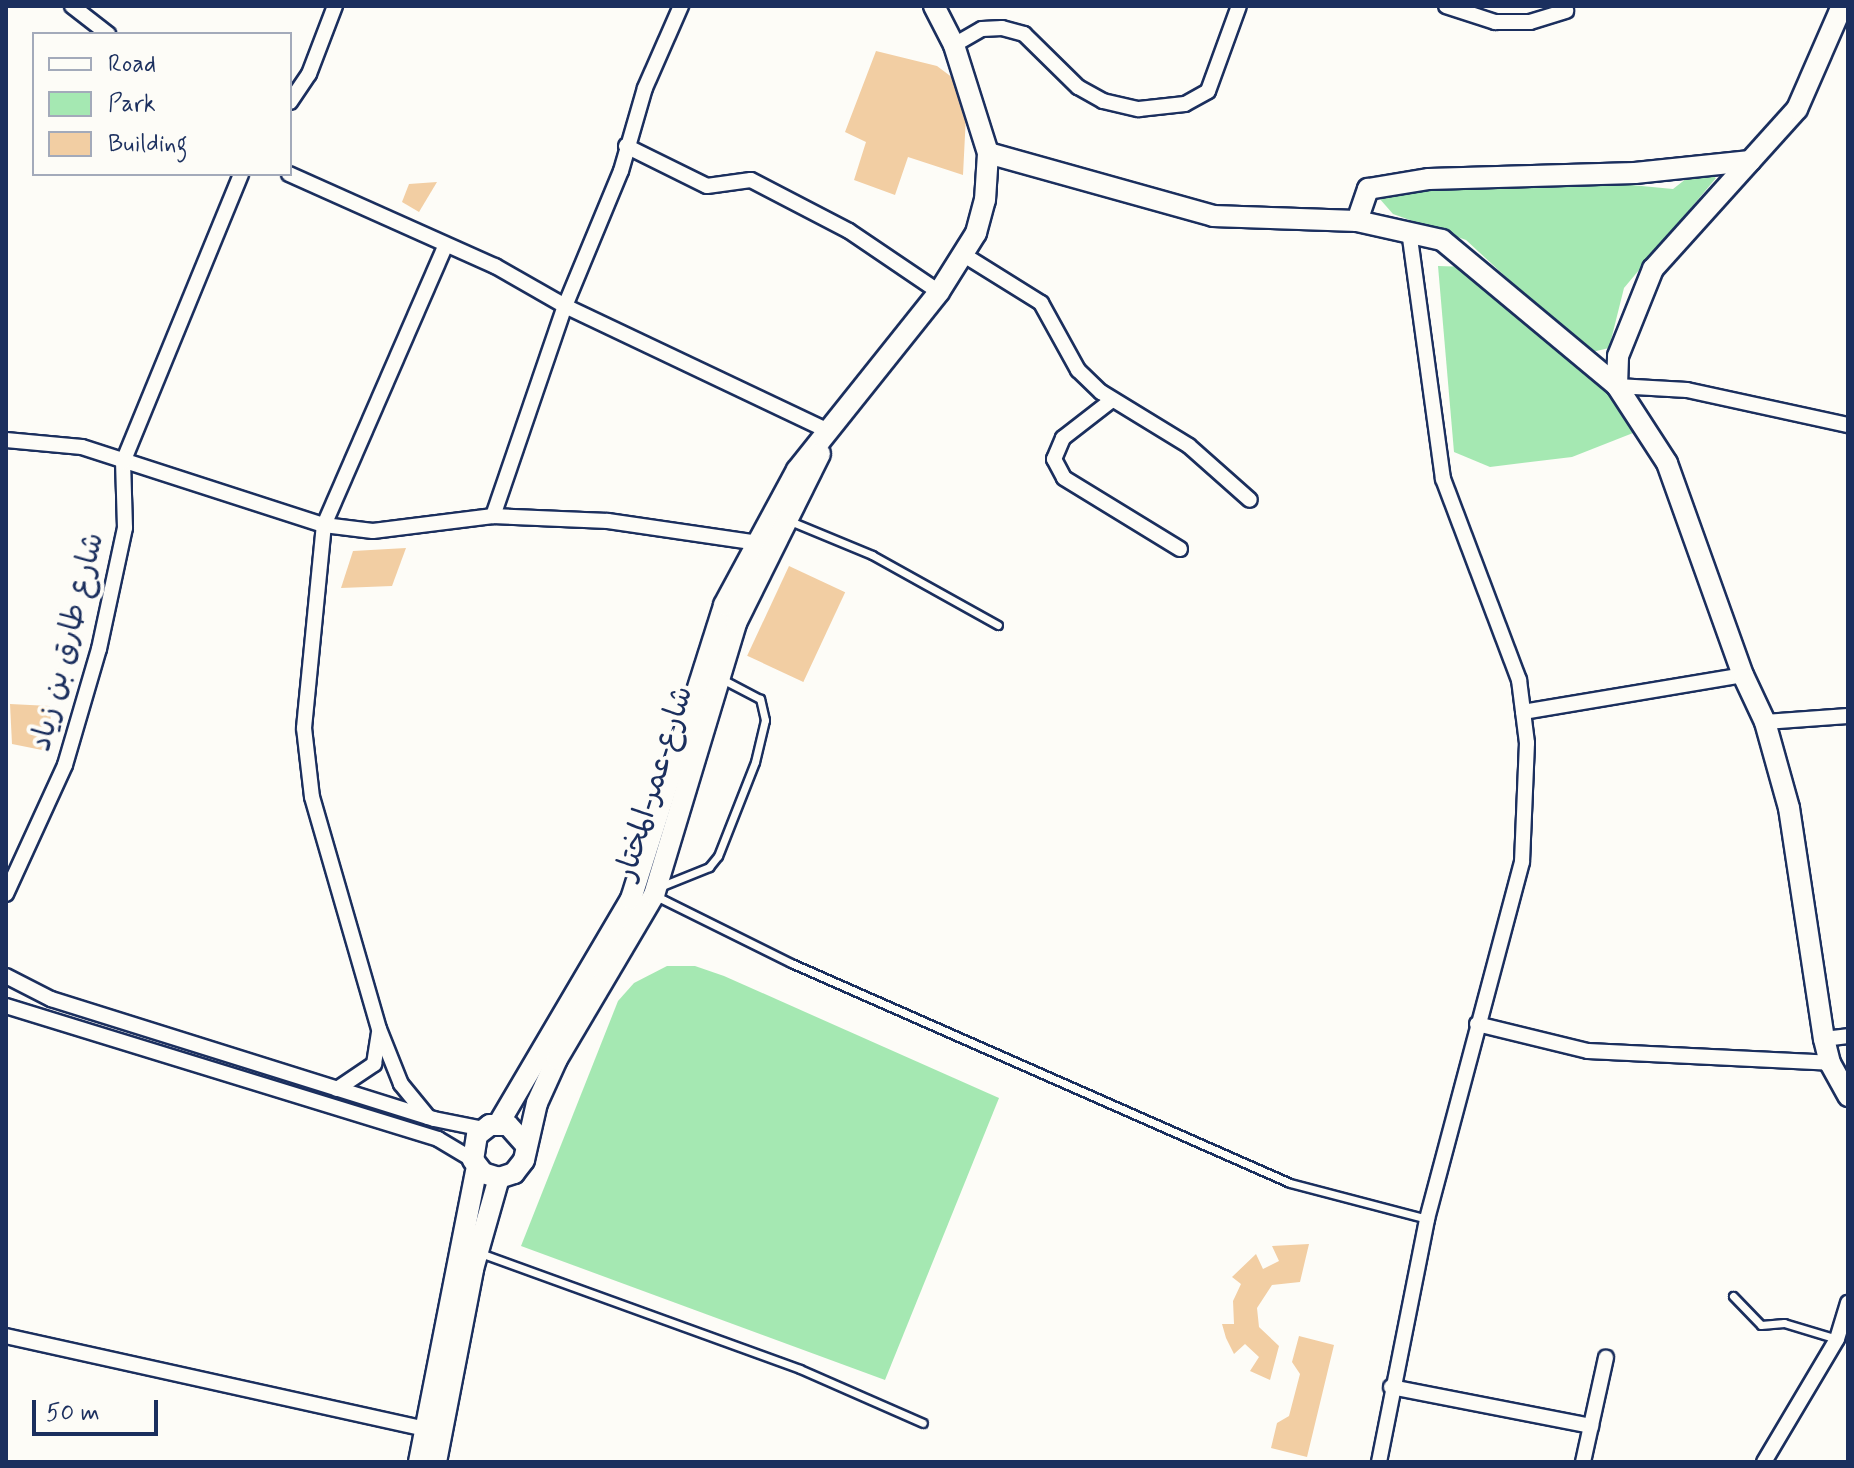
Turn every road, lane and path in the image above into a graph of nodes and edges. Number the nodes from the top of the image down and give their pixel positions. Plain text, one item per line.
1 (72, 6) edge
2 (335, 6) edge
3 (681, 6) edge
4 (934, 6) edge
5 (1239, 6) edge
6 (1446, 6) edge
7 (1842, 6) edge
8 (1566, 11) dead end
9 (105, 32) edge
10 (954, 45) junction
11 (292, 99) edge
12 (626, 146) junction
13 (988, 153) junction
14 (1750, 161) junction
15 (292, 175) edge
16 (240, 176) edge
17 (1357, 221) junction
18 (1409, 231) junction
19 (446, 245) junction
20 (964, 255) junction
21 (939, 292) junction
22 (565, 306) junction
23 (1617, 386) junction
24 (1112, 400) junction
25 (1848, 425) edge
26 (830, 432) junction
27 (6, 440) edge
28 (123, 462) junction
29 (1250, 500) dead end
30 (493, 516) junction
31 (788, 521) junction
32 (324, 525) junction
33 (758, 543) junction
34 (1180, 549) dead end
35 (998, 625) dead end
36 (1743, 675) junction
37 (718, 677) junction
38 (1523, 712) junction
39 (1848, 716) edge
40 (1765, 722) junction
41 (655, 891) junction
42 (6, 894) edge
43 (6, 976) edge
44 (6, 1006) edge
45 (1477, 1024) junction
46 (379, 1029) junction
47 (1848, 1036) edge
48 (1824, 1039) junction
49 (1830, 1063) junction
50 (337, 1089) junction
51 (1848, 1096) edge
52 (428, 1117) junction
53 (491, 1126) junction
54 (525, 1144) junction
55 (475, 1164) junction
56 (499, 1178) junction
57 (1427, 1219) junction
58 (478, 1252) junction
59 (1733, 1296) dead end
60 (1848, 1303) edge
61 (6, 1336) edge
62 (1837, 1339) junction
63 (1606, 1357) dead end
64 (1391, 1387) junction
65 (923, 1423) dead end
66 (1591, 1426) junction
67 (433, 1430) junction
68 (419, 1462) edge
69 (436, 1462) edge
70 (1379, 1462) edge
71 (1583, 1462) edge
72 (1764, 1462) edge

1 - 9 street
2 - 11 street
3 - 12 street
4 - 10 main road, شارع عمر المختار
5 - 10 street
6 - 8 street
7 - 14 main road
10 - 13 main road, شارع عمر المختار
12 - 21 street
12 - 22 street
13 - 17 main road
13 - 20 main road, شارع عمر المختار
14 - 17 main road
14 - 23 main road
15 - 19 street
16 - 28 street, شارع طارق بن زياد
17 - 18 main road
18 - 23 main road
18 - 38 street
19 - 22 street
19 - 32 street
20 - 21 main road, شارع عمر المختار
20 - 24 street
21 - 26 main road, شارع عمر المختار
22 - 26 street
22 - 30 street
23 - 25 street
23 - 36 main road
24 - 29 street
24 - 34 street
26 - 31 main road, شارع عمر المختار
26 - 33 main road, شارع عمر المختار
27 - 28 street
28 - 32 street
28 - 42 street, شارع طارق بن زياد
30 - 32 street
30 - 33 street
31 - 35 lane
31 - 37 main road, شارع عمر المختار
32 - 46 street
33 - 53 main road, شارع عمر المختار
36 - 38 street
36 - 40 main road
37 - 41 main road, شارع عمر المختار
37 - 41 lane
38 - 45 street
39 - 40 street
40 - 48 main road
41 - 54 main road, شارع عمر المختار
41 - 57 lane
43 - 50 street
44 - 55 street
45 - 49 street
45 - 57 street
46 - 50 street
46 - 52 street
47 - 48 street
48 - 49 main road
49 - 51 main road
50 - 52 street
52 - 53 street
53 - 54 main road
53 - 55 main road
54 - 56 main road
55 - 56 main road
55 - 67 main road
56 - 58 main road
57 - 64 street
58 - 65 lane
58 - 67 main road
59 - 62 lane
60 - 62 street
61 - 67 street
62 - 72 street
63 - 66 street
64 - 66 street
64 - 70 street
66 - 71 street
67 - 68 main road
67 - 69 main road

